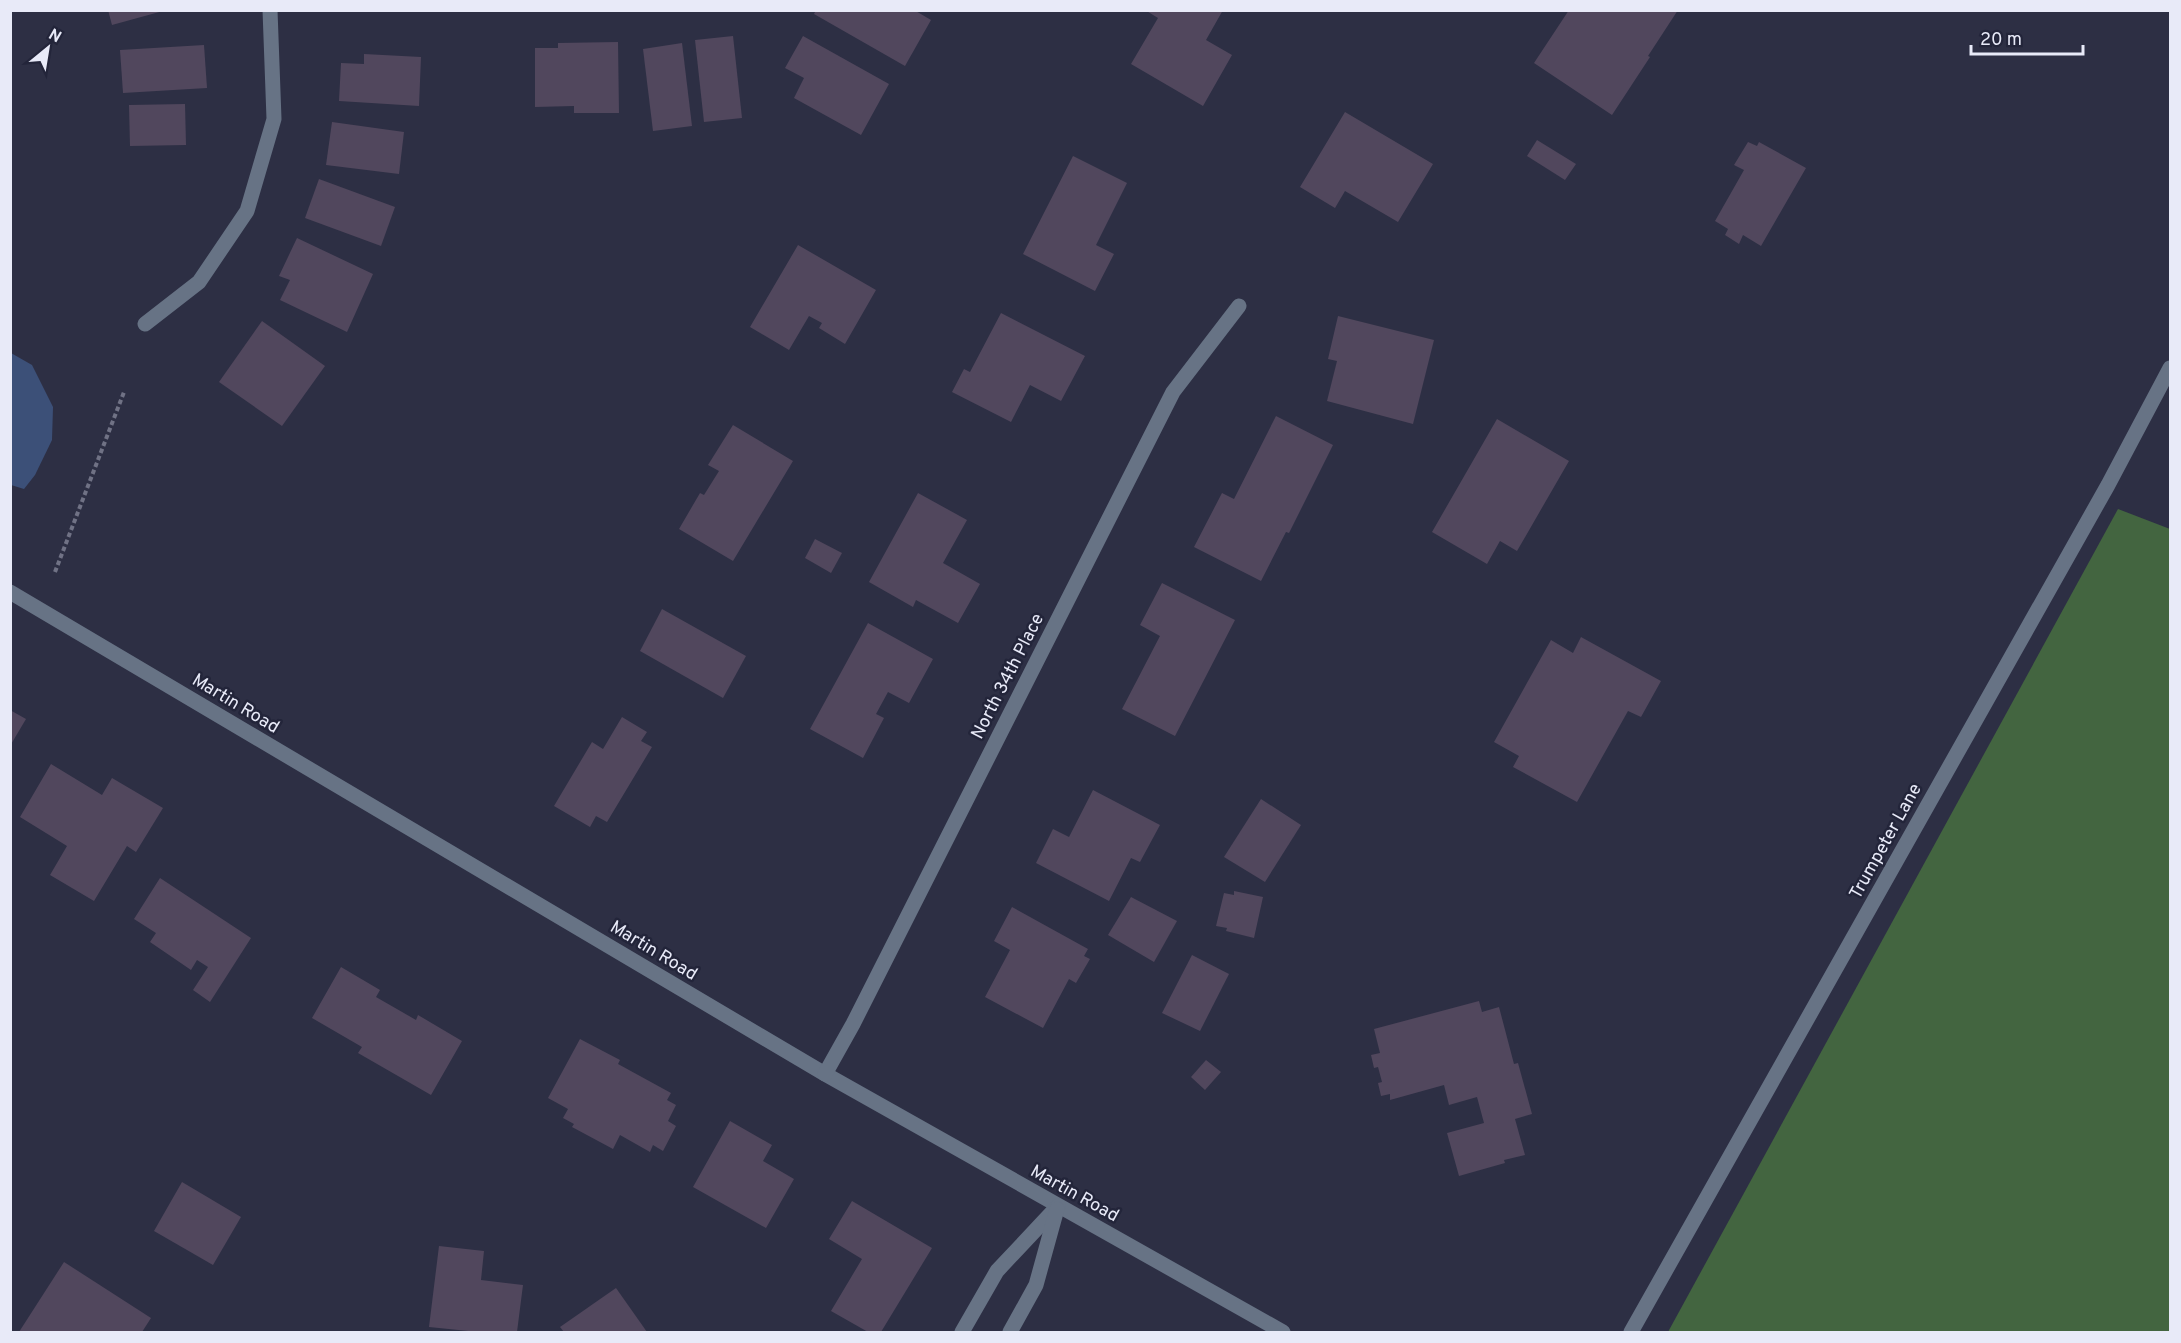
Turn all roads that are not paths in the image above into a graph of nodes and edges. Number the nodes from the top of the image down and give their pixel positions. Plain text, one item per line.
1 (270, 10) edge
2 (1239, 306) dead end
3 (145, 324) dead end
4 (2170, 368) edge
5 (10, 592) edge
6 (825, 1074) junction
7 (1058, 1206) junction
8 (962, 1332) edge
9 (1010, 1332) edge
10 (1283, 1332) edge
11 (1631, 1332) edge

1 - 3 street
2 - 6 street, North 34th Place
4 - 11 street, Trumpeter Lane
5 - 6 street, Martin Road
6 - 7 street, Martin Road
7 - 8 street
7 - 9 street
7 - 10 street, Martin Road

